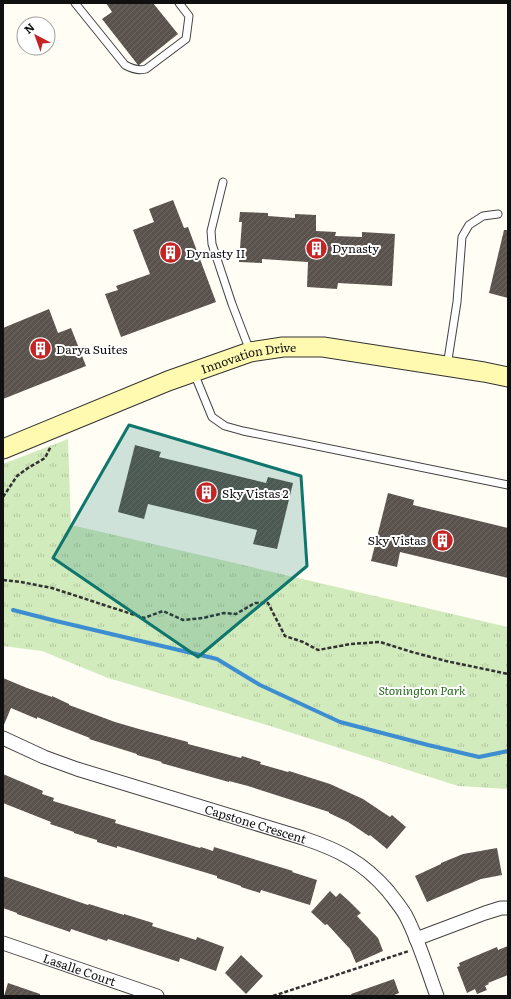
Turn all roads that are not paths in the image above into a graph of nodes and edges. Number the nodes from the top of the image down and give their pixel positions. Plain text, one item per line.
1 (75, 3) edge
2 (179, 3) edge
3 (223, 182) dead end
4 (498, 214) dead end
5 (250, 352) junction
6 (447, 366) junction
7 (193, 371) junction
8 (508, 377) edge
9 (3, 448) edge
10 (508, 485) edge
11 (3, 738) edge
12 (508, 908) edge
13 (3, 943) edge
14 (418, 944) junction
15 (157, 996) edge
16 (437, 996) edge

1 - 2 lane
3 - 5 lane
4 - 6 lane
5 - 6 street, Innovation Drive
5 - 7 street, Innovation Drive
6 - 8 street, Innovation Drive
7 - 9 street, Innovation Drive
7 - 10 lane
11 - 14 street, Capstone Crescent
12 - 14 street
13 - 15 street, Lasalle Court
14 - 16 street, Capstone Crescent

